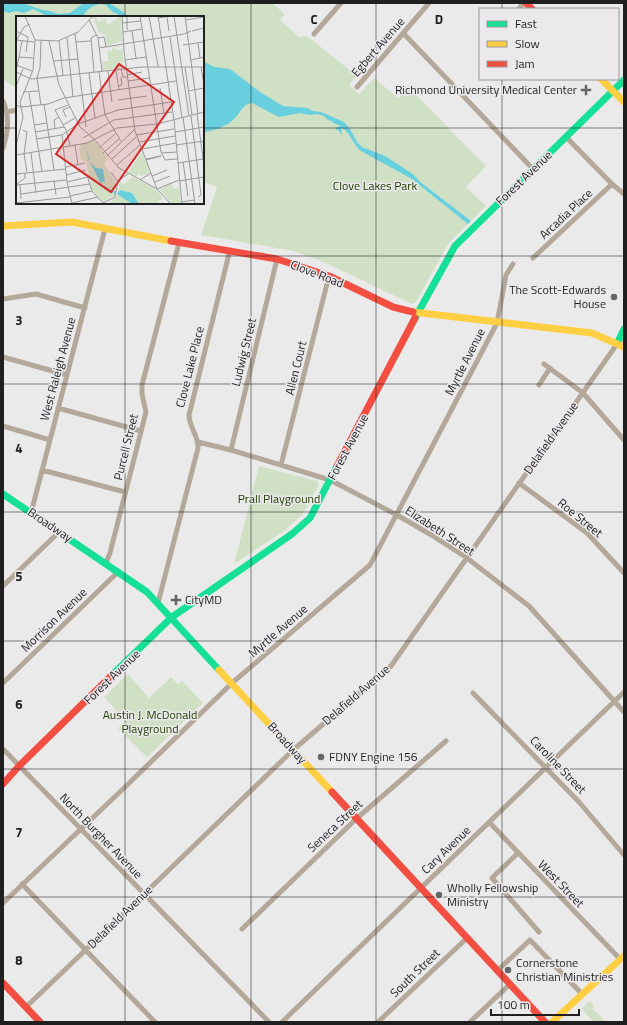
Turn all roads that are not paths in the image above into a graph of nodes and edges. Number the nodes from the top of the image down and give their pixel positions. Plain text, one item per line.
1 (341, 3) edge
2 (429, 3) edge
3 (402, 33) junction
4 (314, 34) dead end
5 (602, 80) edge
6 (624, 80) edge
7 (357, 87) dead end
8 (613, 91) junction
9 (3, 101) edge
10 (624, 102) edge
11 (16, 110) edge
12 (6, 112) junction
13 (566, 137) junction
14 (3, 148) edge
15 (534, 169) junction
16 (612, 184) junction
17 (624, 194) edge
18 (3, 226) edge
19 (105, 229) junction
20 (179, 243) junction
21 (230, 250) junction
22 (533, 258) dead end
23 (277, 259) junction
24 (513, 264) dead end
25 (329, 276) junction
26 (3, 299) edge
27 (85, 308) junction
28 (418, 313) junction
29 (497, 323) junction
30 (624, 329) edge
31 (617, 344) junction
32 (624, 348) edge
33 (3, 357) edge
34 (544, 364) dead end
35 (550, 368) junction
36 (67, 375) junction
37 (539, 385) dead end
38 (583, 392) junction
39 (58, 408) junction
40 (3, 426) edge
41 (141, 431) junction
42 (50, 440) junction
43 (624, 440) edge
44 (198, 442) junction
45 (231, 450) junction
46 (281, 465) junction
47 (42, 470) junction
48 (330, 480) junction
49 (520, 484) junction
50 (125, 492) junction
51 (3, 494) edge
52 (31, 513) junction
53 (397, 515) junction
54 (59, 532) junction
55 (467, 558) junction
56 (106, 563) junction
57 (118, 572) junction
58 (624, 573) edge
59 (3, 586) edge
60 (158, 603) junction
61 (172, 618) junction
62 (3, 683) edge
63 (232, 683) junction
64 (624, 692) edge
65 (473, 693) dead end
66 (615, 701) junction
67 (624, 712) edge
68 (446, 741) dead end
69 (3, 749) edge
70 (293, 750) junction
71 (19, 766) junction
72 (546, 767) junction
73 (3, 784) edge
74 (356, 819) junction
75 (489, 822) junction
76 (81, 829) junction
77 (518, 853) junction
78 (624, 855) edge
79 (22, 884) junction
80 (420, 889) junction
81 (144, 894) junction
82 (3, 903) edge
83 (242, 929) dead end
84 (540, 932) dead end
85 (466, 938) junction
86 (85, 950) junction
87 (622, 958) edge
88 (497, 971) junction
89 (3, 983) edge
90 (509, 985) junction
91 (582, 994) junction
92 (26, 1007) junction
93 (40, 1022) edge
94 (155, 1022) edge
95 (269, 1022) edge
96 (282, 1022) edge
97 (378, 1022) edge
98 (470, 1022) edge
99 (545, 1022) edge
100 (552, 1022) edge

1 - 4 street
2 - 3 street, Egbert Avenue
3 - 7 street, Egbert Avenue
3 - 15 street
5 - 8 main road
6 - 8 main road, Forest Avenue
8 - 10 main road
8 - 13 main road, Forest Avenue
9 - 12 street
11 - 12 street
12 - 14 street
13 - 15 main road, Forest Avenue
13 - 16 street
15 - 28 main road, Forest Avenue
16 - 17 street
16 - 22 street, Arcadia Place
18 - 19 main road, Clove Road
19 - 20 main road, Clove Road
19 - 27 street, West Raleigh Avenue
20 - 21 main road, Clove Road
20 - 41 street, Purcell Street
21 - 23 main road, Clove Road
21 - 44 street, Clove Lake Place
23 - 25 main road, Clove Road
23 - 45 street, Ludwig Street
24 - 29 street, Myrtle Avenue
25 - 28 main road, Clove Road
25 - 46 street, Allen Court
26 - 27 street
27 - 36 street, West Raleigh Avenue
28 - 29 main road, Clove Road
28 - 48 main road, Forest Avenue
29 - 31 main road, Clove Road
29 - 53 street, Myrtle Avenue
30 - 31 main road, Delafield Avenue
31 - 32 main road, Clove Road
31 - 38 street, Delafield Avenue
33 - 36 street
34 - 35 street
35 - 37 street
35 - 38 street
36 - 39 street, West Raleigh Avenue
38 - 43 street
38 - 49 street, Delafield Avenue
39 - 41 street
39 - 42 street, West Raleigh Avenue
40 - 42 street
41 - 50 street, Purcell Street
42 - 47 street, West Raleigh Avenue
44 - 45 street, Elizabeth Street
44 - 60 street
45 - 46 street, Elizabeth Street
46 - 48 street, Elizabeth Street
47 - 50 street
47 - 52 street, West Raleigh Avenue
48 - 53 street, Elizabeth Street
48 - 61 main road, Forest Avenue
49 - 55 street, Delafield Avenue
49 - 58 street, Roe Street
50 - 56 street, Purcell Street
51 - 52 main road, Broadway
52 - 54 main road, Broadway
53 - 55 street, Elizabeth Street
53 - 63 street, Myrtle Avenue
54 - 56 main road, Broadway
54 - 59 street
55 - 66 street, Elizabeth Street
55 - 70 street, Delafield Avenue
56 - 57 main road, Broadway
57 - 60 main road, Broadway
57 - 62 street, Morrison Avenue
60 - 61 main road, Broadway
61 - 63 main road, Broadway
61 - 71 main road, Forest Avenue
63 - 70 main road, Broadway
63 - 76 street, Myrtle Avenue
64 - 66 street, Cary Avenue
65 - 72 street, Caroline Street
66 - 67 street, Elizabeth Street
66 - 72 street, Cary Avenue
68 - 74 street, Seneca Street
69 - 71 street, North Burgher Avenue
70 - 74 main road, Broadway
70 - 81 street, Delafield Avenue
71 - 73 main road, Forest Avenue
71 - 76 street, North Burgher Avenue
72 - 75 street, Cary Avenue
72 - 78 street, Caroline Street
74 - 80 main road, Broadway
74 - 83 street, Seneca Street
75 - 77 street, West Street
75 - 80 street, Cary Avenue
76 - 79 street, Myrtle Avenue
76 - 81 street, North Burgher Avenue
77 - 84 street
77 - 87 street, West Street
79 - 82 street, Myrtle Avenue
79 - 86 street
80 - 85 main road, Broadway
80 - 96 street, Cary Avenue
81 - 86 street, Delafield Avenue
81 - 95 street, North Burgher Avenue
85 - 88 main road, Broadway
85 - 97 street, South Street
86 - 92 street, Delafield Avenue
86 - 94 street
87 - 91 main road
88 - 90 main road, Broadway
88 - 91 street
89 - 92 main road
90 - 98 street
90 - 99 main road, Broadway
91 - 100 main road
92 - 93 main road

